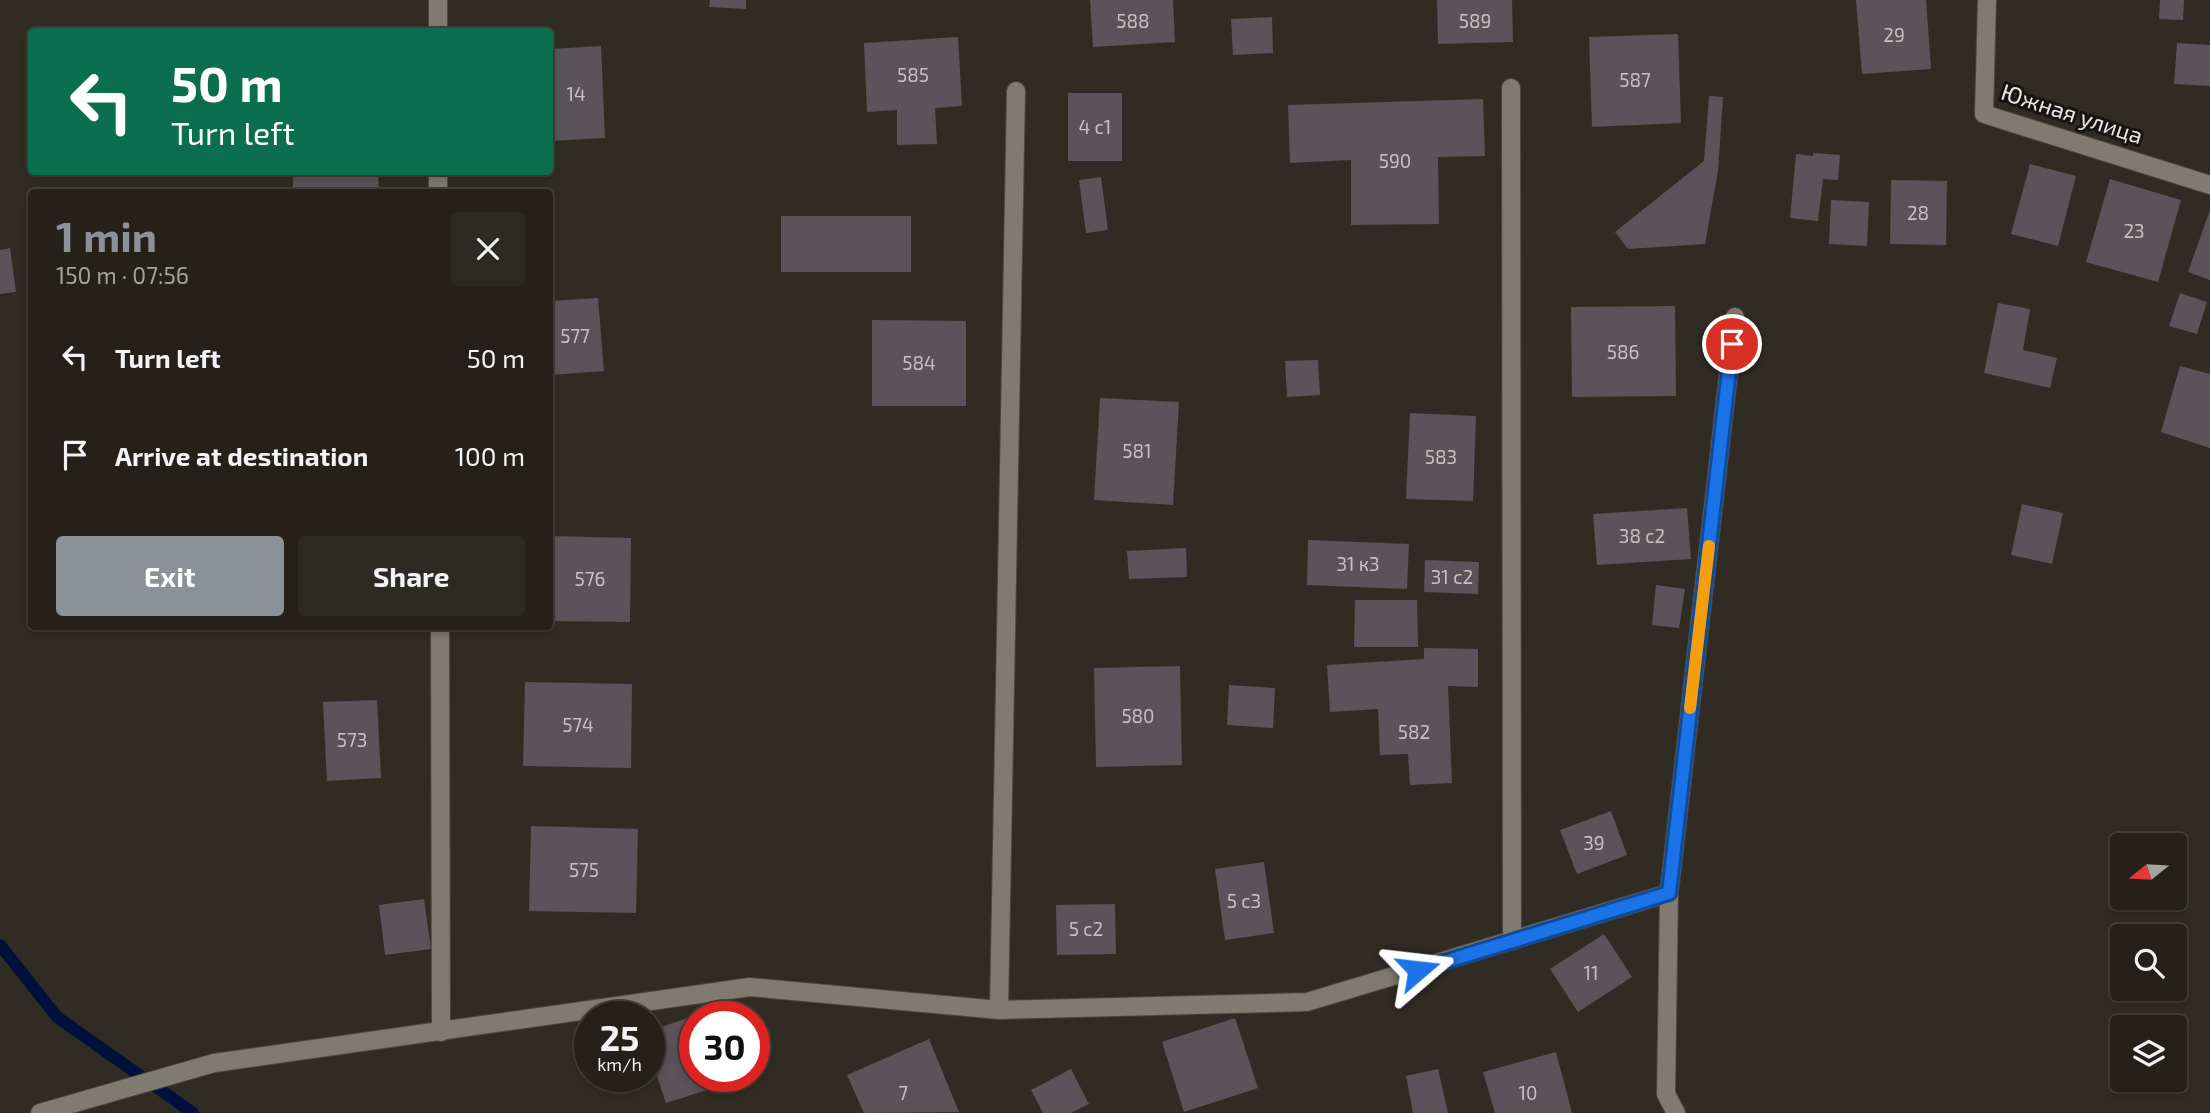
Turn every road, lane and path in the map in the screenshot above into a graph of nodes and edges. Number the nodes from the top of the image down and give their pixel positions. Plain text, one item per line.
1 (438, 0) edge
2 (1987, 0) edge
3 (438, 28) edge
4 (1511, 88) dead end
5 (1016, 91) dead end
6 (2210, 185) edge
7 (1735, 317) dead end
8 (440, 630) edge
9 (1669, 893) junction
10 (1512, 941) junction
11 (999, 1010) junction
12 (442, 1032) junction
13 (40, 1113) edge
14 (1676, 1113) edge

1 - 3 street
2 - 6 street, Южная улица
4 - 10 street
5 - 11 street
7 - 9 street
8 - 12 street
9 - 10 street
9 - 14 street
10 - 11 street
11 - 12 street
12 - 13 street

